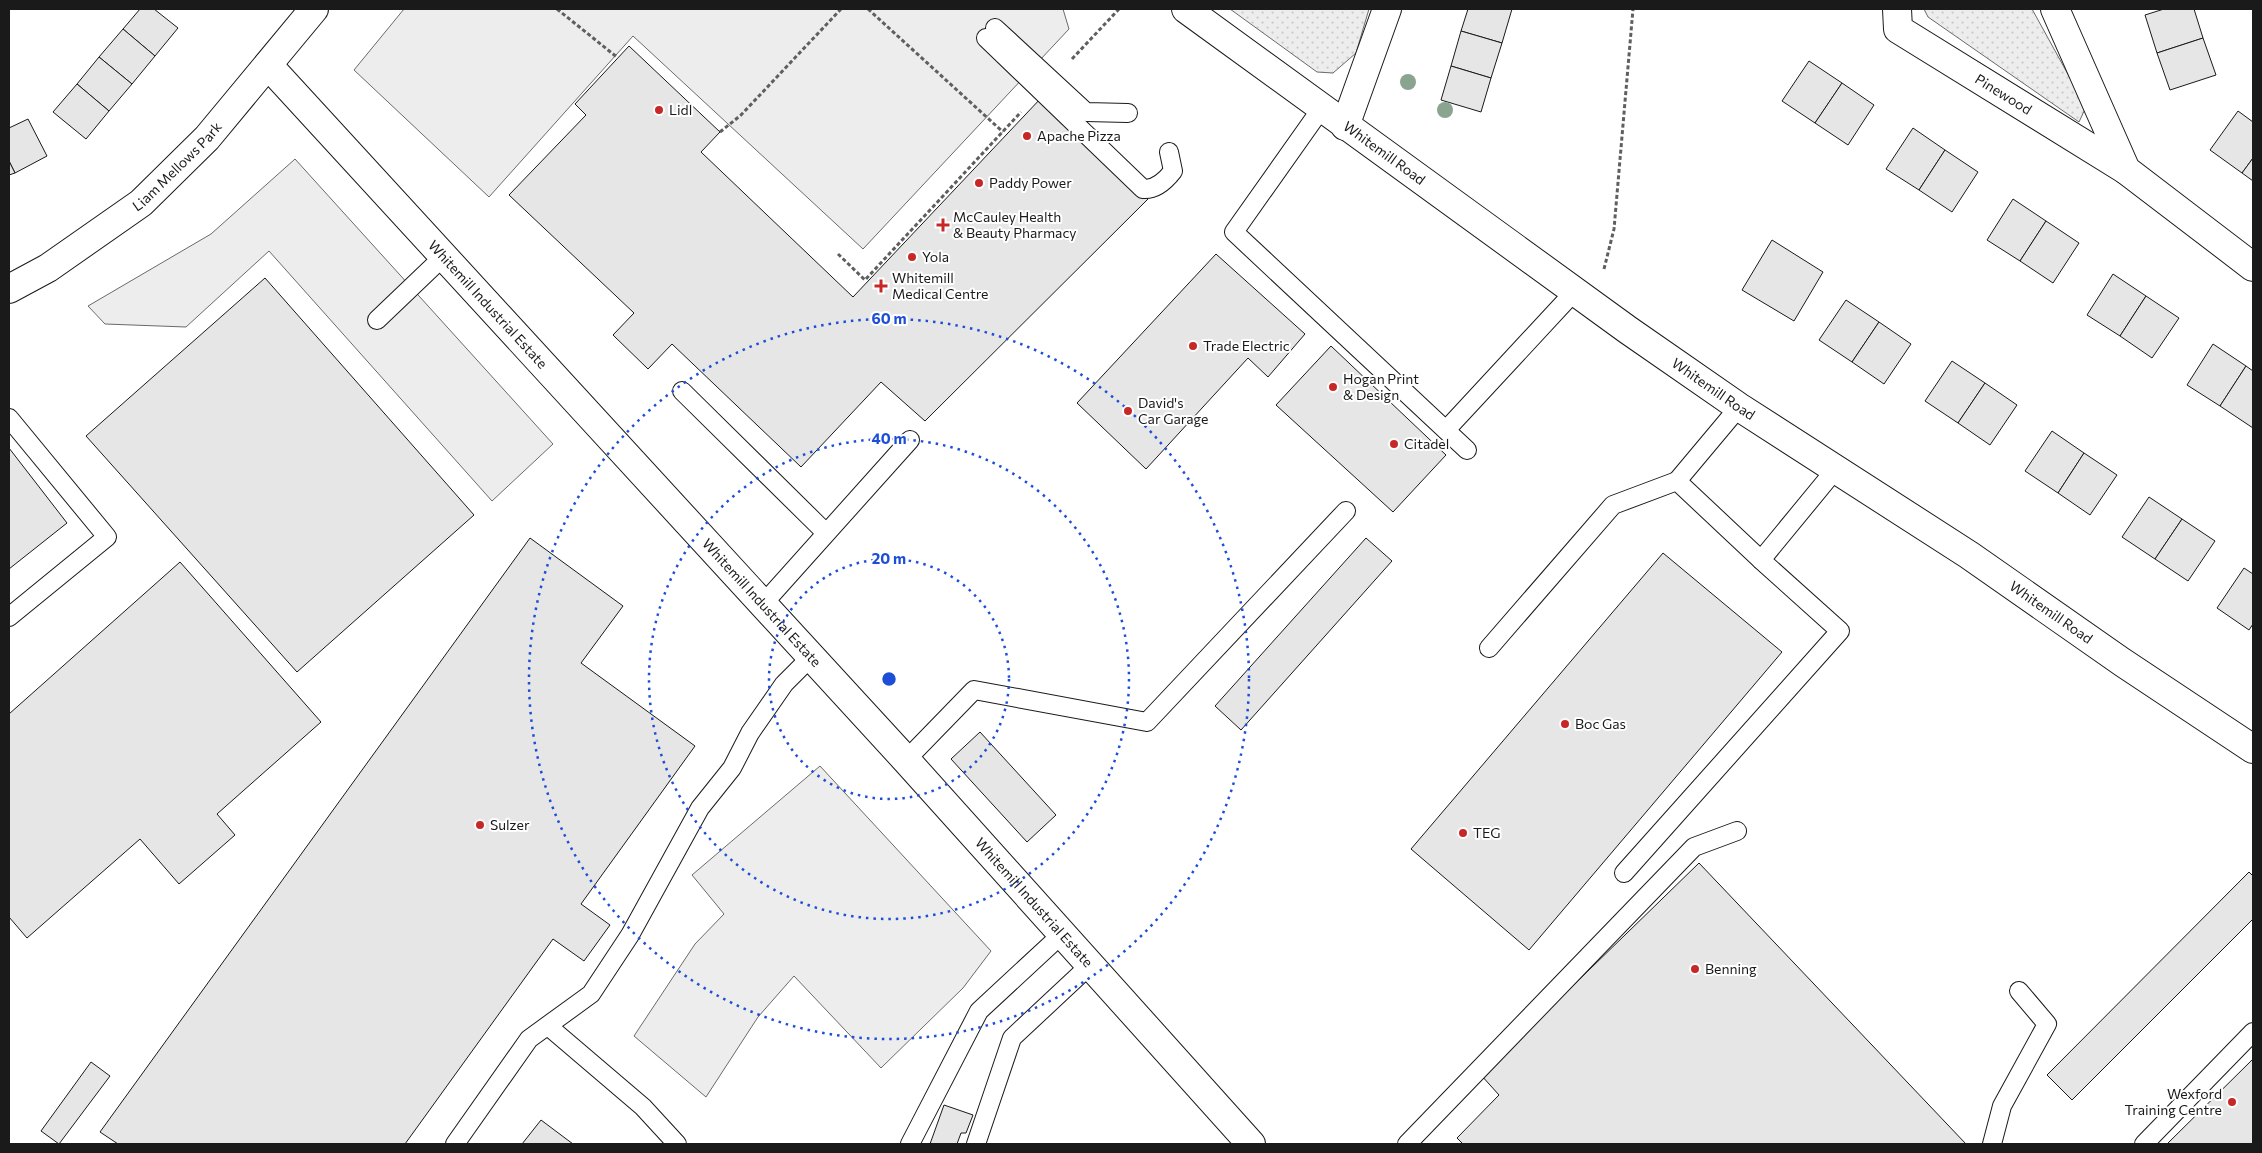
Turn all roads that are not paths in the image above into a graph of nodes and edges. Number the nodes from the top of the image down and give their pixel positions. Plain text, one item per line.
1 (314, 9) edge
2 (1186, 9) edge
3 (1387, 9) edge
4 (1897, 9) edge
5 (2055, 9) edge
6 (991, 33) dead end
7 (268, 65) junction
8 (1047, 85) junction
9 (1321, 109) junction
10 (1128, 114) dead end
11 (1345, 126) junction
12 (1169, 152) dead end
13 (2126, 170) junction
14 (444, 256) junction
15 (2253, 267) edge
16 (9, 289) edge
17 (1579, 296) junction
18 (377, 320) dead end
19 (682, 391) dead end
20 (1739, 407) junction
21 (9, 418) edge
22 (1446, 430) junction
23 (910, 440) dead end
24 (1467, 450) dead end
25 (1835, 470) junction
26 (1677, 481) junction
27 (1346, 511) dead end
28 (826, 533) junction
29 (1761, 560) junction
30 (763, 604) junction
31 (9, 617) edge
32 (1489, 648) dead end
33 (811, 657) junction
34 (2253, 749) edge
35 (906, 760) junction
36 (1737, 830) dead end
37 (1624, 873) dead end
38 (1061, 935) junction
39 (1089, 966) junction
40 (2018, 991) dead end
41 (548, 1026) junction
42 (2253, 1032) edge
43 (455, 1144) edge
44 (677, 1144) edge
45 (910, 1144) edge
46 (976, 1144) edge
47 (1251, 1144) edge
48 (1407, 1144) edge
49 (1992, 1144) edge
50 (2144, 1144) edge

1 - 7 street, Liam Mellows Park
2 - 9 street, Whitemill Road
3 - 11 street
4 - 13 street, Pinewood
5 - 13 street, Pinewood
6 - 8 lane
7 - 14 street, Whitemill Industrial Estate
7 - 16 street, Liam Mellows Park
8 - 10 lane
8 - 12 lane
9 - 11 street, Whitemill Road
9 - 22 lane
11 - 17 street, Whitemill Road
13 - 15 street, Pinewood
14 - 18 lane
14 - 30 street, Whitemill Industrial Estate
17 - 20 street, Whitemill Road
17 - 22 lane
19 - 28 lane
20 - 25 street, Whitemill Road
20 - 26 lane
21 - 31 lane
22 - 24 lane
23 - 28 lane
25 - 29 lane
25 - 34 street, Whitemill Road
26 - 29 lane
26 - 32 lane
27 - 35 lane
28 - 30 lane
29 - 37 lane
30 - 33 street, Whitemill Industrial Estate
33 - 35 street, Whitemill Industrial Estate
33 - 41 lane
35 - 38 street, Whitemill Industrial Estate
36 - 48 lane
38 - 39 street, Whitemill Industrial Estate
38 - 45 lane
39 - 46 lane
39 - 47 street, Whitemill Industrial Estate
40 - 49 lane
41 - 43 lane
41 - 44 lane
42 - 50 lane

